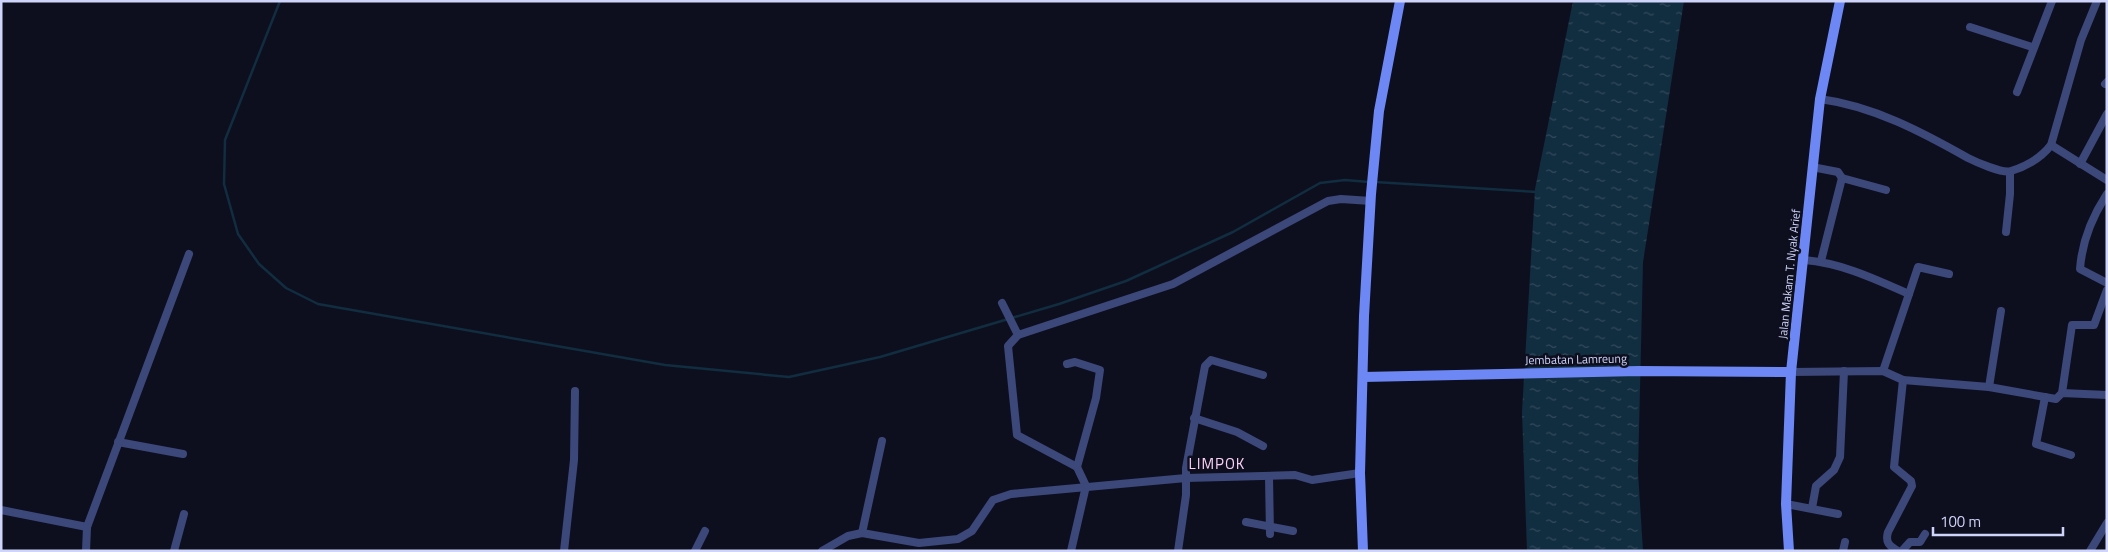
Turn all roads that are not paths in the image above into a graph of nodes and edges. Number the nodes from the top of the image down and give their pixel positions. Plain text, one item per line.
1 (1400, 1) edge
2 (1840, 1) edge
3 (2052, 1) edge
4 (2097, 1) edge
5 (1970, 27) dead end
6 (2032, 47) junction
7 (2016, 92) dead end
8 (1820, 99) junction
9 (2107, 114) edge
10 (2051, 145) junction
11 (2080, 164) junction
12 (1812, 167) junction
13 (2010, 172) junction
14 (1842, 178) junction
15 (2107, 180) edge
16 (1886, 190) dead end
17 (2107, 194) edge
18 (1371, 198) junction
19 (2006, 232) dead end
20 (190, 254) dead end
21 (1804, 260) junction
22 (1821, 261) junction
23 (1949, 274) dead end
24 (2107, 284) edge
25 (2107, 290) edge
26 (1909, 294) junction
27 (1002, 303) dead end
28 (2001, 311) dead end
29 (1017, 333) junction
30 (1066, 364) dead end
31 (1884, 370) junction
32 (1844, 371) junction
33 (1791, 372) junction
34 (1263, 375) dead end
35 (1363, 377) junction
36 (1903, 380) junction
37 (1989, 387) junction
38 (575, 391) dead end
39 (2062, 393) junction
40 (2107, 395) edge
41 (2045, 397) junction
42 (1194, 418) junction
43 (882, 441) dead end
44 (118, 442) junction
45 (1263, 446) dead end
46 (182, 454) dead end
47 (2071, 455) dead end
48 (1077, 467) junction
49 (1360, 472) junction
50 (1269, 477) junction
51 (1186, 478) junction
52 (1086, 486) junction
53 (1786, 504) junction
54 (1812, 508) junction
55 (1, 510) edge
56 (184, 514) dead end
57 (1838, 514) dead end
58 (1246, 522) dead end
59 (2106, 526) edge
60 (87, 527) junction
61 (1270, 530) junction
62 (705, 531) dead end
63 (1293, 531) dead end
64 (862, 533) junction
65 (1925, 534) dead end
66 (1845, 542) dead end
67 (918, 547) edge
68 (86, 551) edge
69 (174, 551) edge
70 (564, 551) edge
71 (695, 551) edge
72 (822, 551) edge
73 (1072, 551) edge
74 (1178, 551) edge
75 (1363, 551) edge
76 (1790, 551) edge
77 (1843, 551) edge
78 (1898, 551) edge
79 (1902, 551) edge
80 (2090, 551) edge

1 - 18 street
2 - 8 street, Jalan Makam T. Nyak Arief
3 - 6 street
4 - 10 street
5 - 6 street
6 - 7 street
8 - 12 street, Jalan Makam T. Nyak Arief
8 - 13 street
9 - 11 street
10 - 11 street
10 - 13 street
11 - 15 street
12 - 14 street
12 - 21 street, Jalan Makam T. Nyak Arief
13 - 19 street
14 - 16 street
14 - 22 street
17 - 24 street
18 - 29 street
18 - 35 street
20 - 44 street
21 - 22 street
21 - 33 street, Jalan Makam T. Nyak Arief
22 - 26 street
23 - 26 street
25 - 39 street
26 - 31 street
27 - 29 street
28 - 37 street
29 - 48 street
30 - 48 street
31 - 32 street
31 - 36 street
32 - 33 street
32 - 54 street
33 - 35 street, Jembatan Lamreung
33 - 53 street, Jalan Makam T. Nyak Arief
34 - 42 street
35 - 49 street
36 - 37 street
36 - 78 street
37 - 41 street
38 - 70 street
39 - 40 street
39 - 41 street
41 - 47 street
42 - 45 street
42 - 51 street
43 - 64 street
44 - 46 street
44 - 60 street
48 - 52 street
49 - 50 street
49 - 75 street
50 - 51 street
50 - 61 street
51 - 52 street
51 - 74 street
52 - 67 street
52 - 73 street
53 - 54 street
53 - 76 street, Jalan Makam T. Nyak Arief
54 - 57 street
55 - 60 street
56 - 69 street
58 - 61 street
59 - 80 street
60 - 68 street
61 - 63 street
62 - 71 street
64 - 67 street
64 - 72 street
65 - 79 street
66 - 77 street

